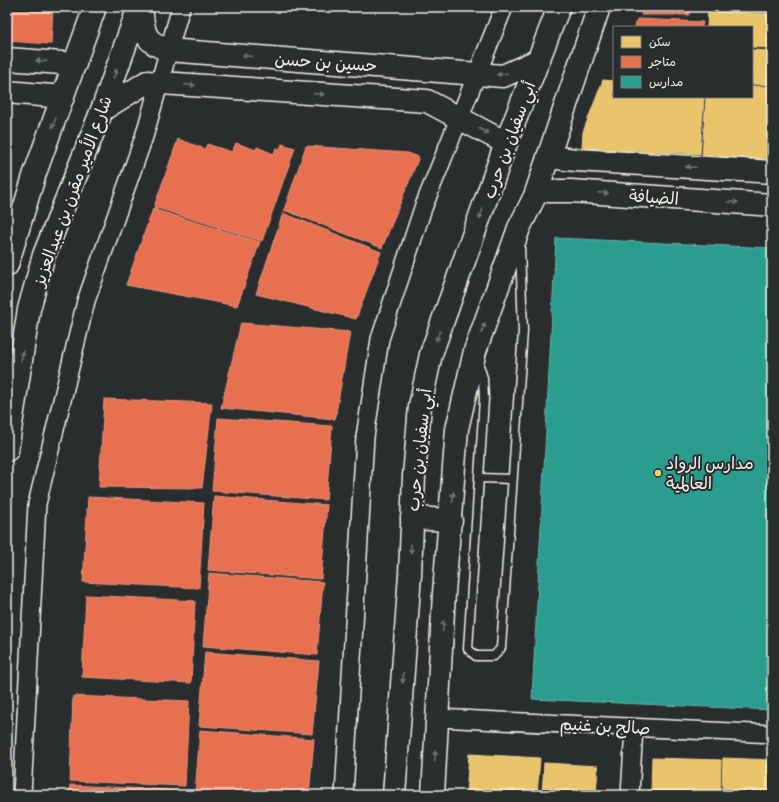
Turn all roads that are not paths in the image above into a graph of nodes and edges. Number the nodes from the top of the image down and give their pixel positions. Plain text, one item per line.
1 (95, 7) edge
2 (140, 7) edge
3 (181, 7) edge
4 (504, 7) edge
5 (559, 7) edge
6 (599, 7) edge
7 (168, 50) junction
8 (7, 59) edge
9 (539, 60) junction
10 (75, 64) junction
11 (477, 74) junction
12 (160, 83) junction
13 (7, 92) edge
14 (63, 97) junction
15 (102, 110) junction
16 (459, 118) junction
17 (506, 143) junction
18 (548, 157) junction
19 (576, 160) junction
20 (772, 172) edge
21 (537, 191) junction
22 (571, 191) junction
23 (772, 204) edge
24 (519, 228) junction
25 (16, 237) junction
26 (48, 247) junction
27 (7, 265) edge
28 (475, 351) junction
29 (7, 450) edge
30 (480, 478) junction
31 (512, 479) junction
32 (412, 518) junction
33 (451, 520) junction
34 (438, 718) junction
35 (634, 728) junction
36 (772, 734) edge
37 (22, 795) edge
38 (344, 795) edge
39 (394, 795) edge
40 (433, 795) edge
41 (630, 795) edge

1 - 10 street
2 - 7 street, حسين بن حسن
15 -> 2 street, شارع الأمير مقرن بن عبدالعزيز
3 - 7 street
4 - 11 street
5 - 9 street, أبي سفيان بن حرب
6 - 18 street
11 -> 7 street, حسين بن حسن
7 - 12 street
10 -> 8 street
9 -> 11 street, حسين بن حسن
9 - 17 street, أبي سفيان بن حرب
10 - 14 street
11 - 16 street
12 - 15 street, حسين بن حسن
12 -> 16 street, حسين بن حسن
12 - 37 street
13 - 14 street
14 -> 25 street
15 - 26 street, شارع الأمير مقرن بن عبدالعزيز
16 -> 17 street, حسين بن حسن
16 - 38 street
17 -> 32 street, أبي سفيان بن حرب
18 - 19 street, الضيافة
18 - 21 street
20 -> 19 street, الضيافة
19 - 22 street
21 - 22 street, الضيافة
21 - 24 street
22 -> 23 street, الضيافة
28 -> 24 street
24 - 31 lane
25 - 26 street
25 - 27 street
29 -> 26 street, شارع الأمير مقرن بن عبدالعزيز
28 - 30 lane
33 -> 28 street
30 - 31 lane
30 - 31 lane
32 - 33 street
32 -> 39 street, أبي سفيان بن حرب
34 -> 33 street
34 - 35 street, صالح بن غنيم
40 -> 34 street
35 - 36 street, صالح بن غنيم
35 - 41 street

